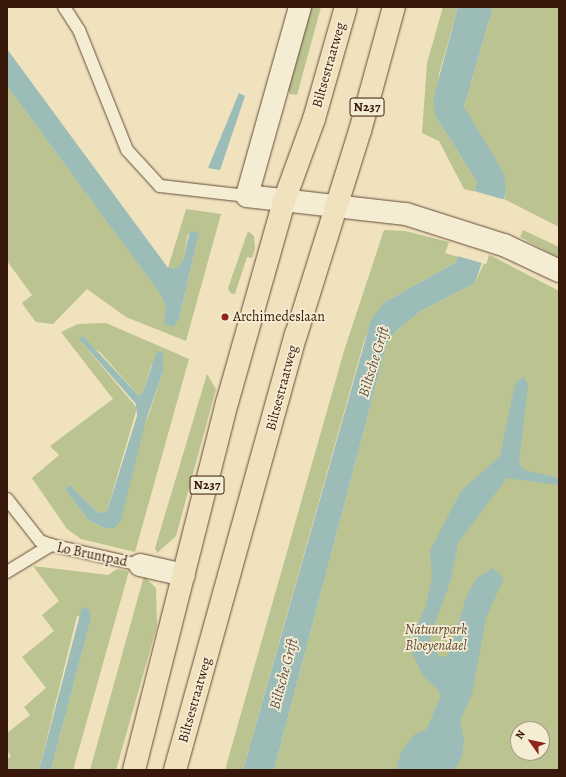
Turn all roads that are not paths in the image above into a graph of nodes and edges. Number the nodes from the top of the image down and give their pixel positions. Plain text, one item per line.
1 (64, 7) edge
2 (300, 7) edge
3 (346, 7) edge
4 (394, 7) edge
5 (247, 196) junction
6 (284, 201) junction
7 (334, 206) junction
8 (559, 271) edge
9 (7, 499) edge
10 (51, 545) junction
11 (140, 565) joint
12 (7, 572) edge
13 (184, 575) junction
14 (134, 770) edge
15 (175, 770) edge

1 - 5 lane
2 - 5 street
3 - 6 main road, Biltsestraatweg / N237
4 - 7 main road, Biltsestraatweg / N237
5 - 6 street
6 - 7 street
6 - 13 main road, Biltsestraatweg / N237
7 - 8 street
7 - 15 main road, Biltsestraatweg / N237
9 - 10 lane
10 - 11 lane, Lo Bruntpad
10 - 12 lane, Lo Bruntpad
11 - 13 street, Lo Bruntpad
13 - 14 main road, Biltsestraatweg / N237

